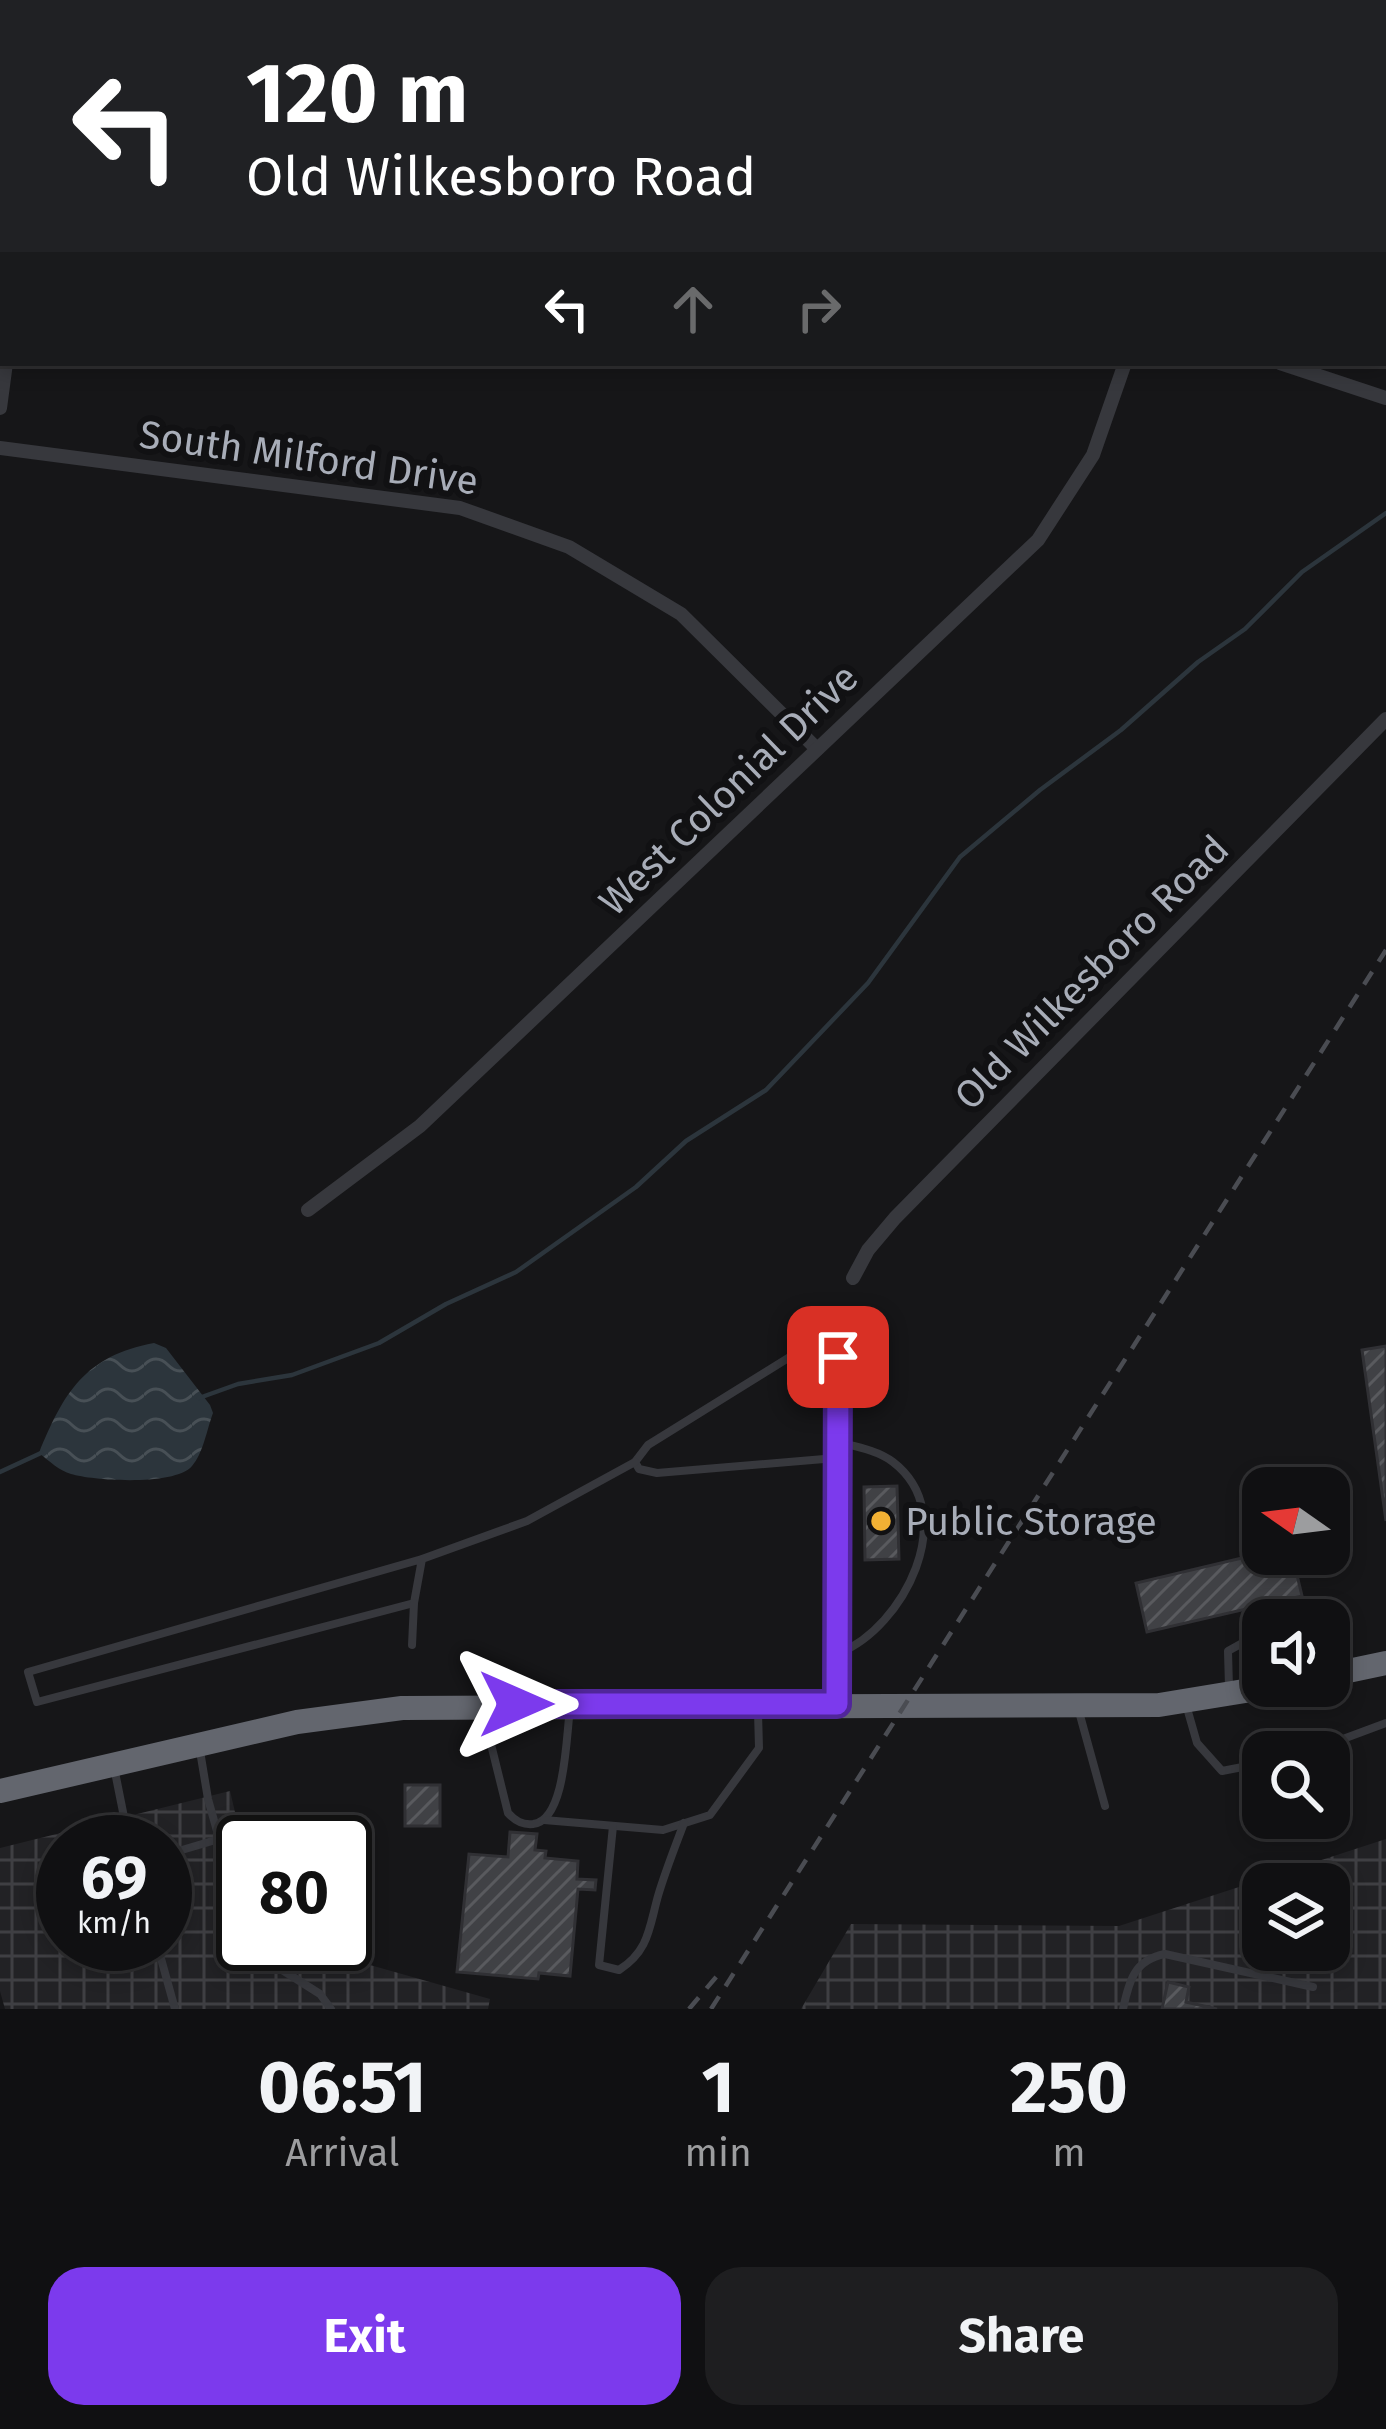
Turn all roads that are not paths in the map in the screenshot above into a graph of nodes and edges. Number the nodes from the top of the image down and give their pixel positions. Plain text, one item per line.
1 (6, 366) edge
2 (1124, 366) edge
3 (1289, 366) edge
4 (1386, 398) edge
5 (0, 409) edge
6 (0, 448) edge
7 (1386, 719) edge
8 (817, 748) junction
9 (308, 1210) dead end
10 (853, 1278) dead end
11 (843, 1324) joint
12 (838, 1450) junction
13 (635, 1462) junction
14 (422, 1558) junction
15 (414, 1603) junction
16 (1242, 1642) edge
17 (412, 1646) dead end
18 (837, 1654) junction
19 (1386, 1663) edge
20 (1350, 1671) edge
21 (1242, 1692) edge
22 (1229, 1694) junction
23 (1185, 1701) junction
24 (570, 1704) junction
25 (758, 1704) junction
26 (837, 1704) junction
27 (482, 1705) junction
28 (1077, 1706) junction
29 (1386, 1723) edge
30 (1350, 1736) edge
31 (199, 1745) junction
32 (113, 1765) junction
33 (1242, 1767) edge
34 (0, 1791) edge
35 (1106, 1806) dead end
36 (123, 1815) edge
37 (544, 1820) junction
38 (684, 1823) junction
39 (216, 1825) edge
40 (613, 1826) junction
41 (164, 1971) edge
42 (283, 1971) edge
43 (1313, 1987) dead end
44 (175, 2009) edge
45 (331, 2009) edge
46 (1123, 2009) edge

1 - 5 street
2 - 8 street, West Colonial Drive
3 - 4 street
6 - 8 street, South Milford Drive
7 - 10 street, Old Wilkesboro Road
8 - 9 street, West Colonial Drive
11 - 12 street
11 - 13 lane
12 - 13 lane
12 - 18 street
12 - 18 lane
13 - 14 lane
14 - 15 lane
14 - 15 lane
15 - 17 lane
16 - 22 lane
18 - 26 street
19 - 20 highway
21 - 22 highway
22 - 23 highway
23 - 28 highway
23 - 33 lane
24 - 25 highway
24 - 27 highway
24 - 37 lane
25 - 26 highway
25 - 38 lane
26 - 28 highway
27 - 31 highway
27 - 37 lane
28 - 35 lane
29 - 30 lane
31 - 32 highway
31 - 39 lane
32 - 34 highway
32 - 36 lane
37 - 40 lane
38 - 40 lane
38 - 40 lane
41 - 44 lane
42 - 45 lane
43 - 46 lane

